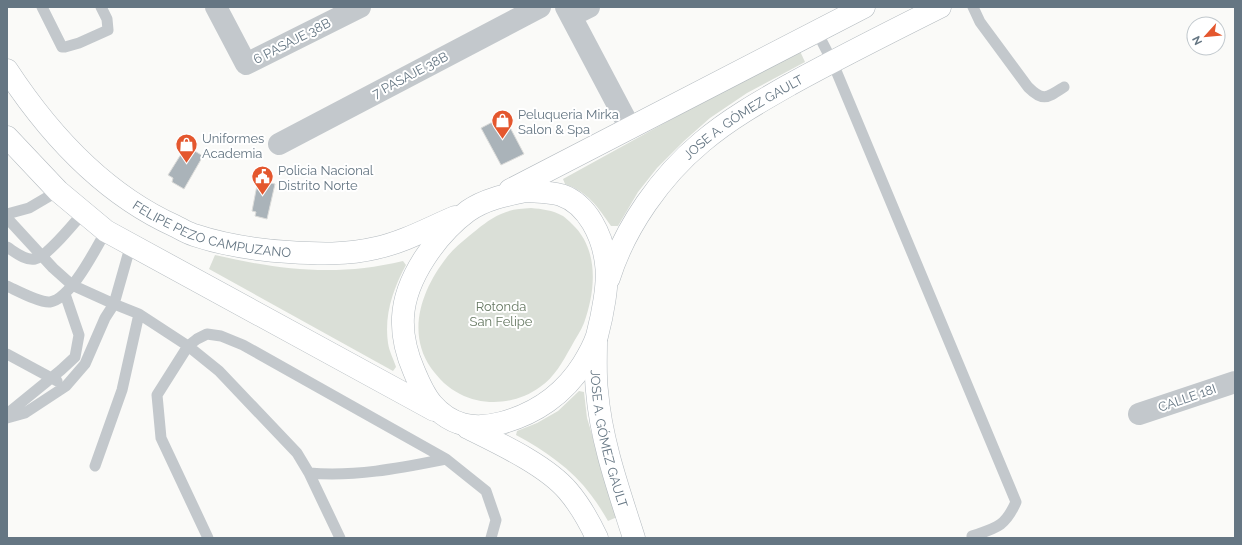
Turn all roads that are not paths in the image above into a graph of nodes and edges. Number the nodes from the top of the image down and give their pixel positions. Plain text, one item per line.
1 (42, 7) edge
2 (101, 7) edge
3 (216, 7) edge
4 (360, 7) edge
5 (540, 7) edge
6 (864, 7) edge
7 (940, 7) edge
8 (973, 7) edge
9 (576, 10) edge
10 (817, 32) junction
11 (832, 61) junction
12 (7, 70) edge
13 (1064, 88) dead end
14 (630, 128) junction
15 (7, 137) edge
16 (279, 144) dead end
17 (58, 191) junction
18 (493, 198) junction
19 (469, 211) junction
20 (84, 213) junction
21 (7, 214) edge
22 (7, 218) edge
23 (106, 230) junction
24 (131, 244) junction
25 (7, 247) edge
26 (41, 256) junction
27 (7, 286) edge
28 (69, 289) junction
29 (606, 289) junction
30 (114, 304) junction
31 (140, 314) junction
32 (596, 338) junction
33 (188, 346) junction
34 (7, 354) edge
35 (51, 378) junction
36 (1235, 382) edge
37 (66, 386) junction
38 (7, 414) edge
39 (1138, 414) dead end
40 (7, 418) edge
41 (449, 418) junction
42 (446, 459) junction
43 (95, 466) dead end
44 (309, 473) junction
45 (972, 536) dead end
46 (208, 538) edge
47 (340, 538) edge
48 (491, 538) edge
49 (597, 538) edge
50 (634, 538) edge

1 - 2 lane
3 - 4 street, 6 PASAJE 38B
5 - 16 street, 7 PASAJE 38B
6 - 10 main road
7 - 11 main road, JOSE A. GÓMEZ GAULT
8 - 13 lane
9 - 14 street
10 - 11 lane
10 - 14 main road
11 - 29 main road, JOSE A. GÓMEZ GAULT
11 - 45 lane
12 - 19 main road, FELIPE PEZO CAMPUZANO
14 - 18 main road
15 - 17 main road
17 - 20 main road
17 - 21 lane
18 - 19 main road
18 - 29 main road
19 - 41 main road
20 - 23 main road
20 - 26 lane
22 - 26 lane
23 - 24 main road
23 - 28 lane
24 - 30 lane
24 - 41 main road
25 - 26 lane
26 - 28 lane
27 - 28 lane
28 - 30 lane
28 - 35 lane
29 - 32 main road
30 - 31 lane
30 - 37 lane
31 - 33 lane
31 - 43 lane
32 - 41 main road
32 - 50 main road, JOSE A. GÓMEZ GAULT
33 - 42 lane
33 - 44 lane
33 - 46 lane
34 - 35 lane
35 - 37 lane
35 - 38 lane
36 - 39 street, CALLE 18I
37 - 40 lane
41 - 49 main road
42 - 44 lane
42 - 48 lane
44 - 47 lane

